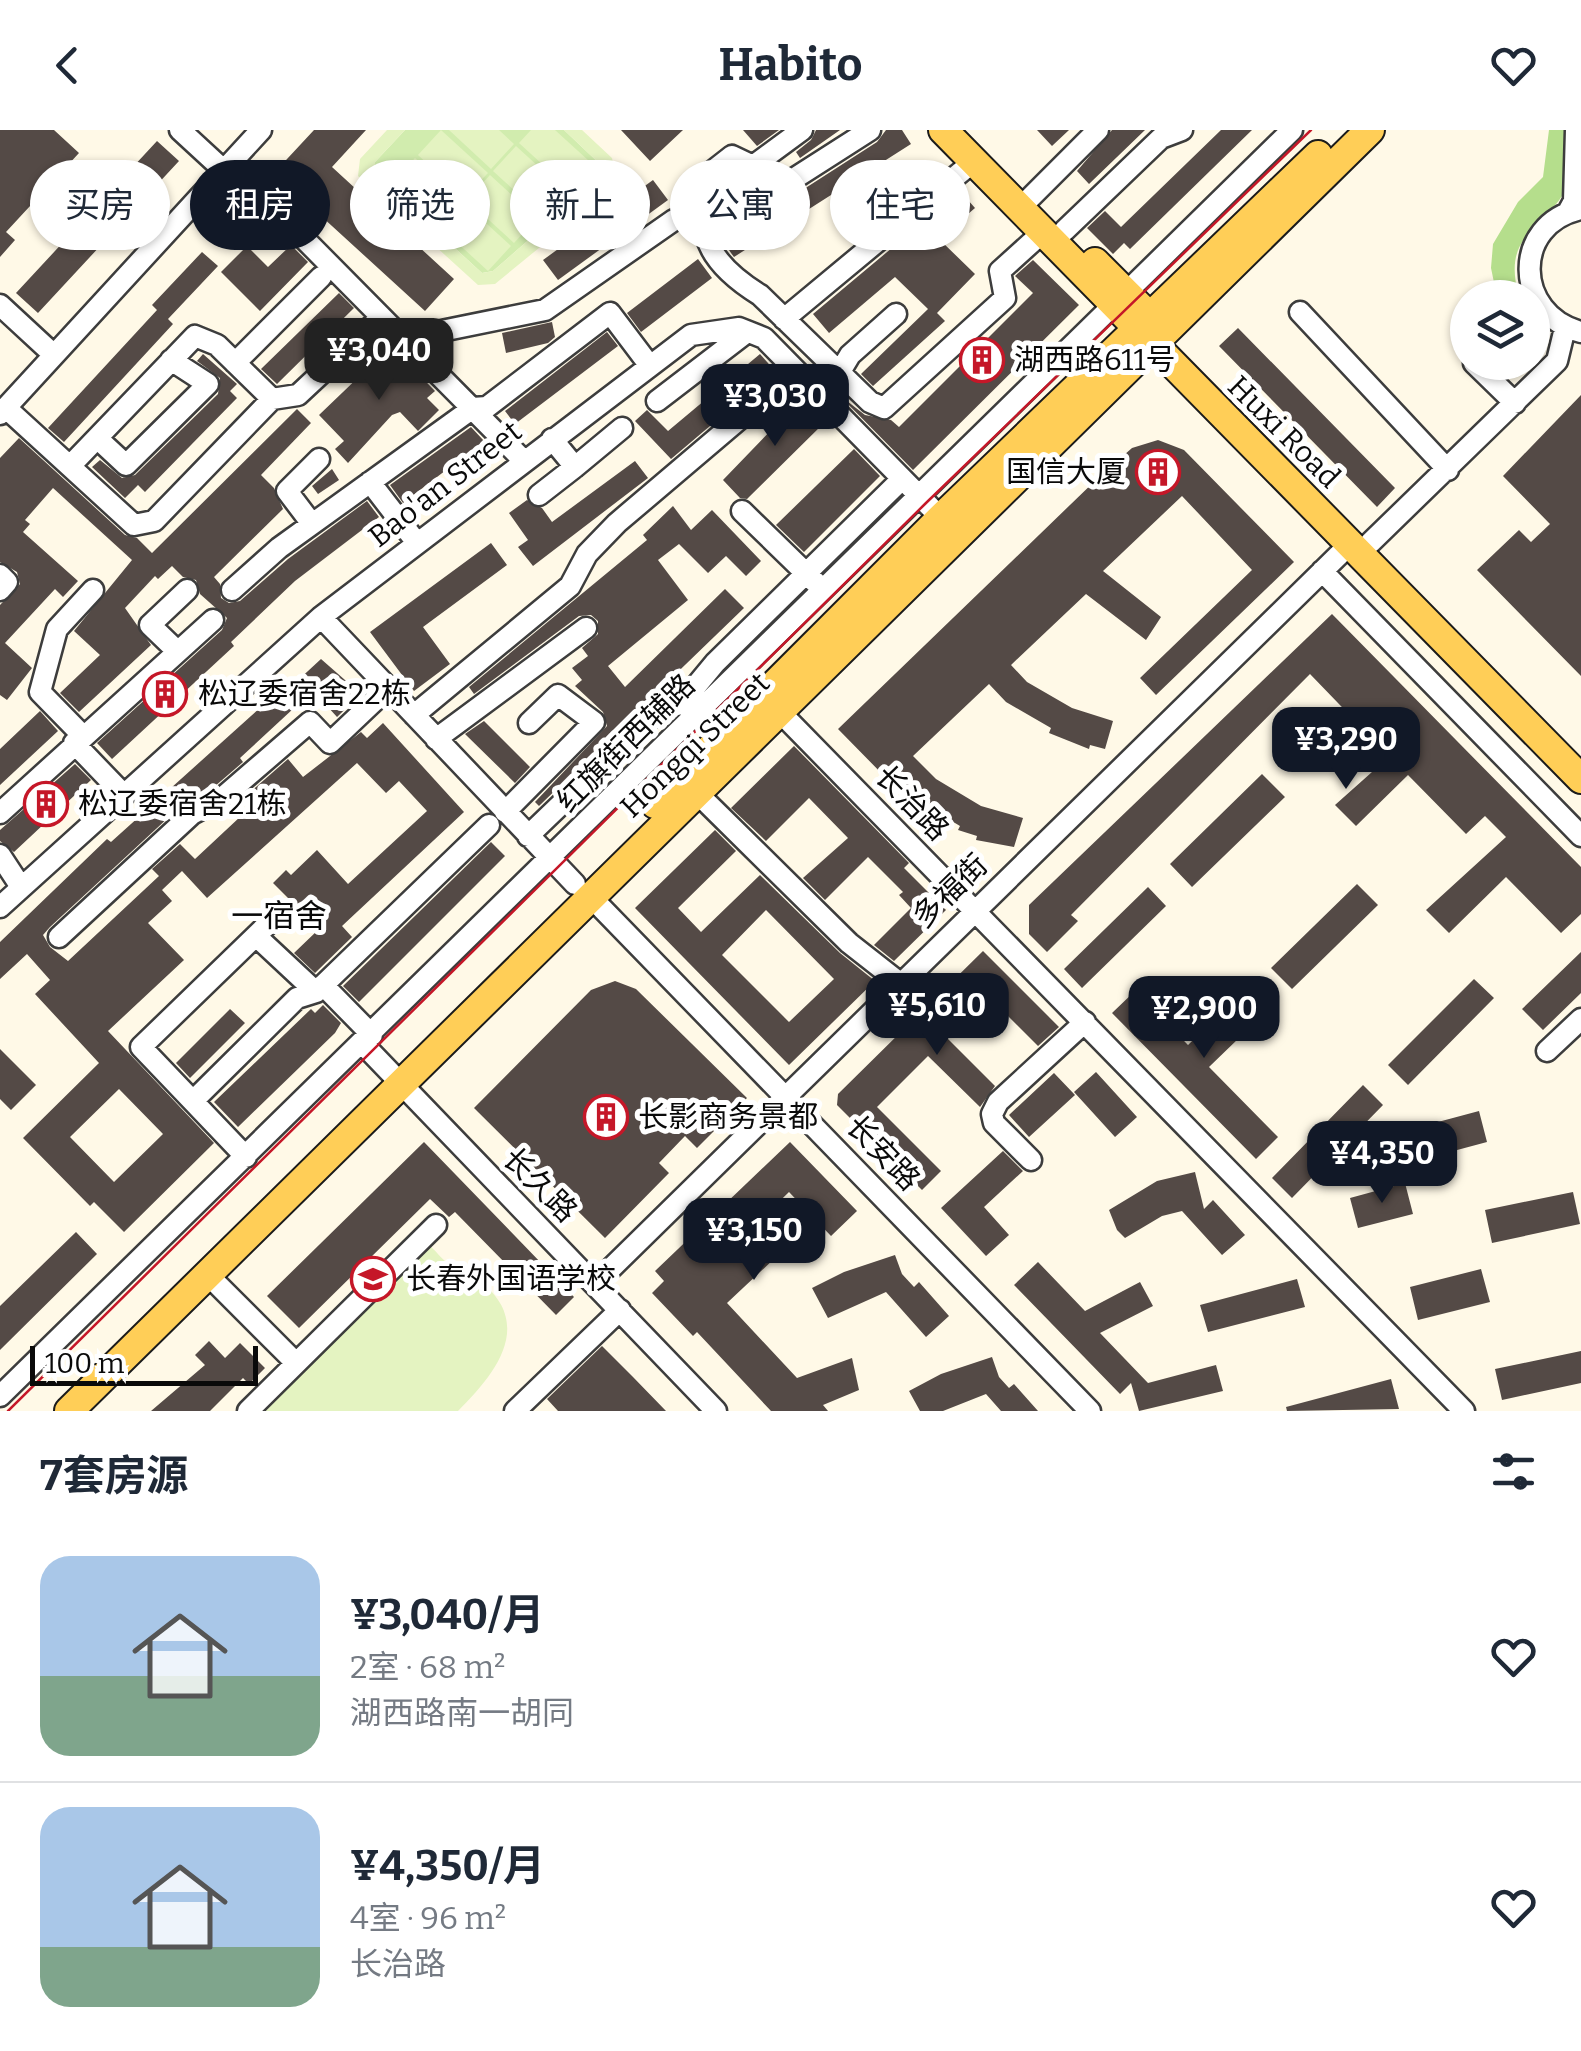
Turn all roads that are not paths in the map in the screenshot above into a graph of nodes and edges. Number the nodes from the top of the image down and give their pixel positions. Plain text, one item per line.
1 (180, 130) edge
2 (261, 130) edge
3 (802, 130) edge
4 (870, 130) edge
5 (943, 130) edge
6 (962, 130) edge
7 (1098, 130) edge
8 (1182, 130) edge
9 (1292, 130) edge
10 (1344, 130) edge
11 (1370, 130) edge
12 (1576, 130) edge
13 (213, 160) edge
14 (233, 160) edge
15 (761, 160) edge
16 (974, 162) junction
17 (1030, 198) junction
18 (190, 207) edge
19 (1574, 210) edge
20 (670, 223) edge
21 (1052, 232) junction
22 (317, 250) edge
23 (321, 277) dead end
24 (1120, 300) junction
25 (0, 305) edge
26 (1300, 312) dead end
27 (896, 314) dead end
28 (784, 319) junction
29 (373, 326) dead end
30 (1573, 330) edge
31 (1150, 331) junction
32 (747, 332) junction
33 (406, 338) junction
34 (54, 355) junction
35 (171, 360) junction
36 (235, 363) junction
37 (650, 366) junction
38 (796, 372) junction
39 (838, 375) junction
40 (1492, 380) edge
41 (272, 399) junction
42 (657, 402) dead end
43 (1515, 402) junction
44 (473, 408) junction
45 (3, 411) edge
46 (622, 428) dead end
47 (97, 438) junction
48 (552, 440) junction
49 (319, 459) dead end
50 (524, 461) junction
51 (70, 466) junction
52 (575, 467) junction
53 (1448, 470) junction
54 (902, 479) junction
55 (370, 482) junction
56 (539, 495) dead end
57 (919, 496) junction
58 (742, 511) dead end
59 (940, 518) junction
60 (312, 524) junction
61 (418, 543) junction
62 (1360, 544) junction
63 (1322, 571) junction
64 (807, 575) junction
65 (0, 576) edge
66 (0, 590) edge
67 (93, 590) dead end
68 (187, 590) dead end
69 (232, 590) dead end
70 (823, 591) junction
71 (321, 617) junction
72 (213, 620) dead end
73 (586, 628) dead end
74 (178, 651) junction
75 (388, 688) junction
76 (778, 710) junction
77 (414, 715) junction
78 (530, 723) dead end
79 (436, 739) junction
80 (79, 740) junction
81 (1581, 757) edge
82 (1581, 779) edge
83 (695, 791) junction
84 (124, 795) junction
85 (0, 813) edge
86 (497, 818) junction
87 (528, 836) junction
88 (1581, 836) edge
89 (0, 855) edge
90 (550, 859) junction
91 (22, 888) junction
92 (582, 889) junction
93 (0, 907) edge
94 (974, 910) junction
95 (59, 937) dead end
96 (900, 983) junction
97 (319, 988) junction
98 (1581, 1019) edge
99 (1084, 1022) junction
100 (367, 1040) junction
101 (1547, 1051) dead end
102 (392, 1078) junction
103 (786, 1096) junction
104 (193, 1101) junction
105 (246, 1157) junction
106 (1031, 1160) dead end
107 (436, 1225) dead end
108 (207, 1274) junction
109 (595, 1284) junction
110 (620, 1310) junction
111 (296, 1364) junction
112 (0, 1396) edge
113 (44, 1411) edge
114 (69, 1411) edge
115 (248, 1411) edge
116 (515, 1411) edge
117 (716, 1411) edge
118 (1090, 1411) edge
119 (1464, 1411) edge

1 - 13 street
2 - 14 street
3 - 15 street
4 - 28 street
5 - 16 main road, Huxi Road
6 - 17 main road, Huxi Road
7 - 17 street
8 - 21 street
9 - 24 street, 红旗街西辅路
10 - 31 main road, Hongqi Street
11 - 31 main road, Hongqi Street
12 - 19 street
16 - 21 main road, Huxi Road
16 - 28 street
17 - 21 main road, Huxi Road
18 - 34 street
19 - 30 street
20 - 33 street
21 - 24 main road, Huxi Road
21 - 39 street
22 - 33 street
23 - 36 street
24 - 31 main road, Huxi Road
24 - 57 street, 红旗街西辅路
25 - 34 street
26 - 53 street
27 - 39 street
28 - 39 street
29 - 41 street
30 - 43 street, 多福街
31 - 59 main road, Hongqi Street
31 - 62 main road, Huxi Road
31 - 76 main road, Hongqi Street
32 - 37 street, Bao'an Street
32 - 38 street
32 - 42 street
33 - 44 street
34 - 45 street
35 - 36 street
35 - 47 street
35 - 47 street
36 - 41 street
37 - 44 street
37 - 48 street, Bao'an Street
38 - 54 street
38 - 77 street
40 - 43 street
41 - 51 street
43 - 53 street, 多福街
44 - 50 street
44 - 55 street
45 - 51 street
46 - 52 street
47 - 51 street
48 - 50 street, Bao'an Street
48 - 52 street
49 - 60 street
50 - 61 street, Bao'an Street
52 - 56 street
53 - 62 street, 多福街
54 - 57 street
54 - 64 street
55 - 60 street
55 - 61 street
57 - 59 street
57 - 70 street, 红旗街西辅路
58 - 64 street
59 - 92 main road, Hongqi Street
60 - 69 street
61 - 71 street, Bao'an Street
62 - 63 street, 多福街
62 - 81 main road, Huxi Road
62 - 82 main road, Huxi Road
63 - 88 street
63 - 94 street, 多福街
64 - 70 street
64 - 87 street
65 - 66 street
67 - 80 street
68 - 74 street
70 - 90 street, 红旗街西辅路
71 - 75 street, 长安路
71 - 84 street, Bao'an Street
72 - 74 street
73 - 79 street
74 - 80 street
75 - 77 street, 长安路
75 - 95 street
76 - 83 main road, Hongqi Street
76 - 94 street, 长治路
77 - 79 street, 长安路
78 - 86 street
79 - 86 street, 长安路
80 - 84 street
80 - 85 street
83 - 92 main road, Hongqi Street
83 - 96 street
84 - 91 street, Bao'an Street
86 - 87 street, 长安路
86 - 97 street
87 - 90 street, 长安路
89 - 91 street
90 - 92 street, 长安路
90 - 100 street, 红旗街西辅路
91 - 93 street, Bao'an Street
92 - 102 main road, Hongqi Street
92 - 103 street, 长安路
94 - 96 street, 多福街
94 - 99 street, 长治路
96 - 103 street, 多福街
97 - 100 street, 长久路
97 - 104 street
97 - 104 street, 长久路
98 - 101 street
99 - 106 street
99 - 119 street, 长治路
100 - 102 street, 长久路
100 - 105 street, 红旗街西辅路
102 - 108 main road, Hongqi Street
102 - 109 street, 长久路
102 - 113 main road, Hongqi Street
103 - 109 street, 多福街
103 - 118 street, 长安路
104 - 105 street
105 - 112 street, 红旗街西辅路
107 - 111 street
108 - 111 street
108 - 114 main road, Hongqi Street
109 - 110 street, 长久路
110 - 116 street
110 - 117 street, 长久路
111 - 115 street

